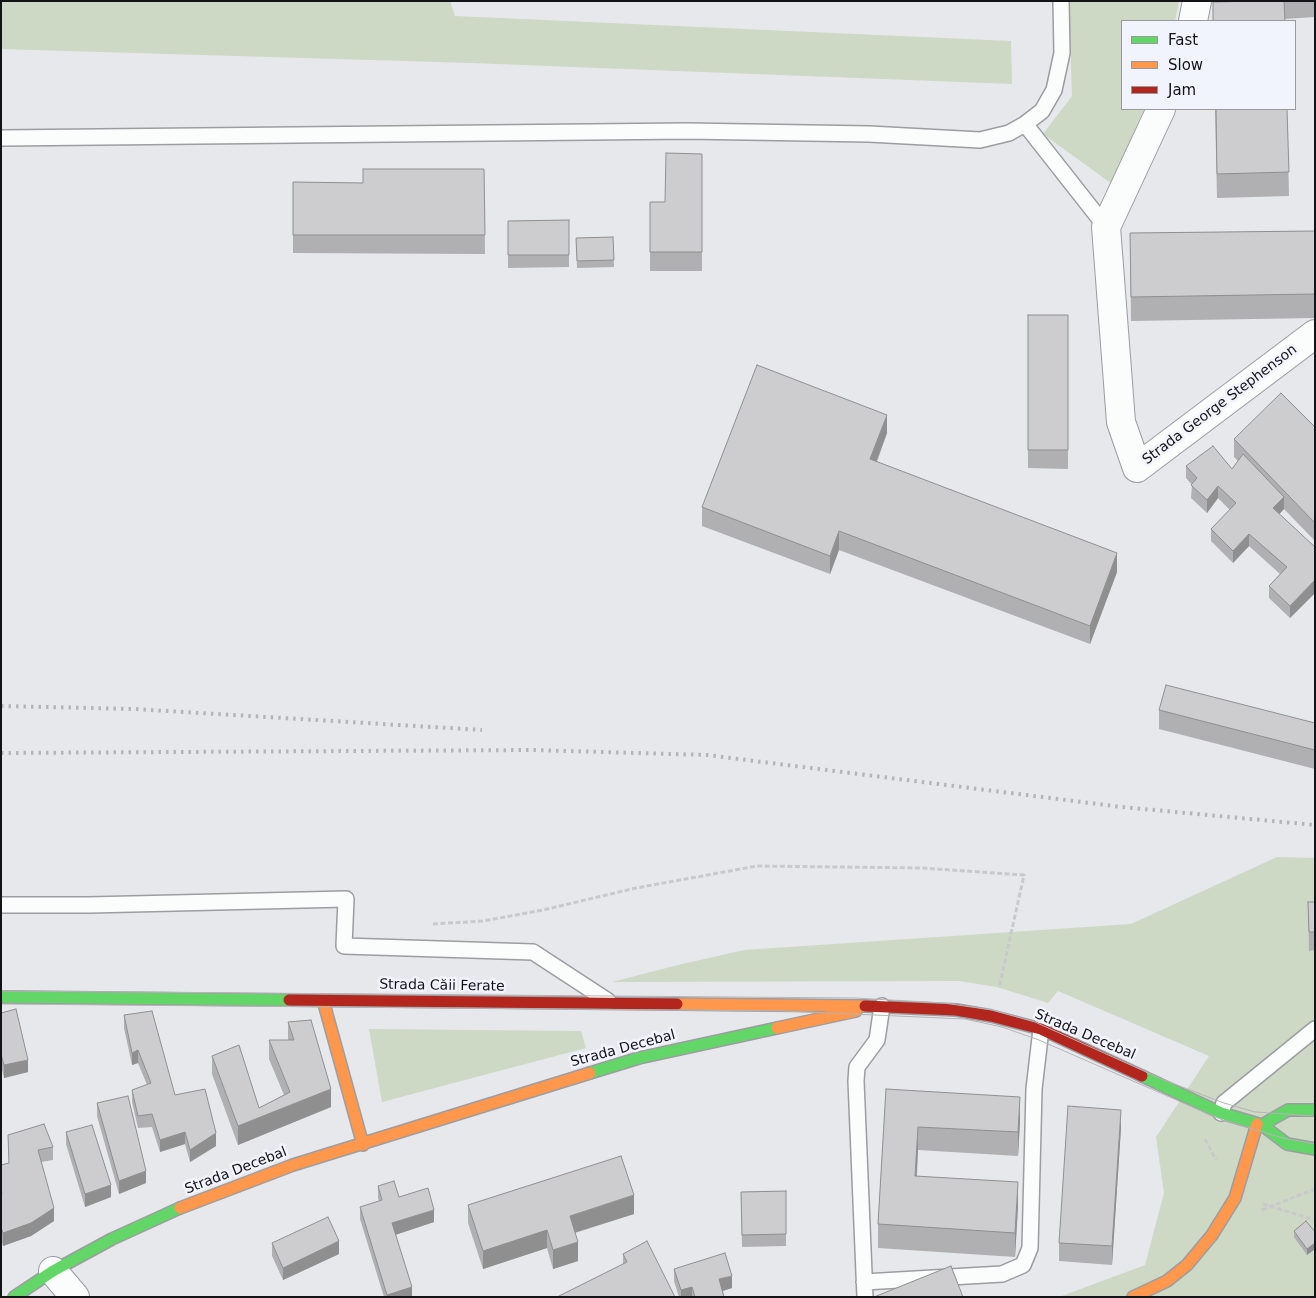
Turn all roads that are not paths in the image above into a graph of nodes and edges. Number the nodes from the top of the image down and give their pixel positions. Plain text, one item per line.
1 (1061, 1) edge
2 (1197, 1) edge
3 (1193, 20) edge
4 (1162, 110) edge
5 (1025, 124) junction
6 (1, 138) edge
7 (1106, 227) junction
8 (1315, 334) edge
9 (1, 905) edge
10 (1, 997) edge
11 (323, 1000) junction
12 (611, 1003) junction
13 (882, 1006) junction
14 (1040, 1029) junction
15 (1315, 1029) edge
16 (1315, 1110) edge
17 (1221, 1113) junction
18 (1259, 1125) junction
19 (363, 1145) junction
20 (1315, 1150) edge
21 (52, 1271) junction
22 (865, 1289) edge
23 (14, 1297) edge
24 (75, 1297) edge
25 (1133, 1297) edge

1 - 5 lane
2 - 3 street
4 - 7 street, Strada George Stephenson
5 - 6 lane
5 - 7 lane
7 - 8 street, Strada George Stephenson
9 - 12 lane
10 - 11 main road, Strada Căii Ferate
11 - 12 main road, Strada Căii Ferate
11 - 19 main road
12 - 13 main road, Strada Căii Ferate
13 - 14 main road, Strada Decebal
13 - 19 main road, Strada Decebal
13 - 22 lane
14 - 17 main road, Strada Decebal
14 - 22 lane
15 - 17 lane
16 - 18 main road
17 - 18 main road, Strada Decebal
18 - 20 main road, Strada Decebal
18 - 25 main road
19 - 21 main road, Strada Decebal
21 - 23 main road, Strada Decebal
21 - 24 street

